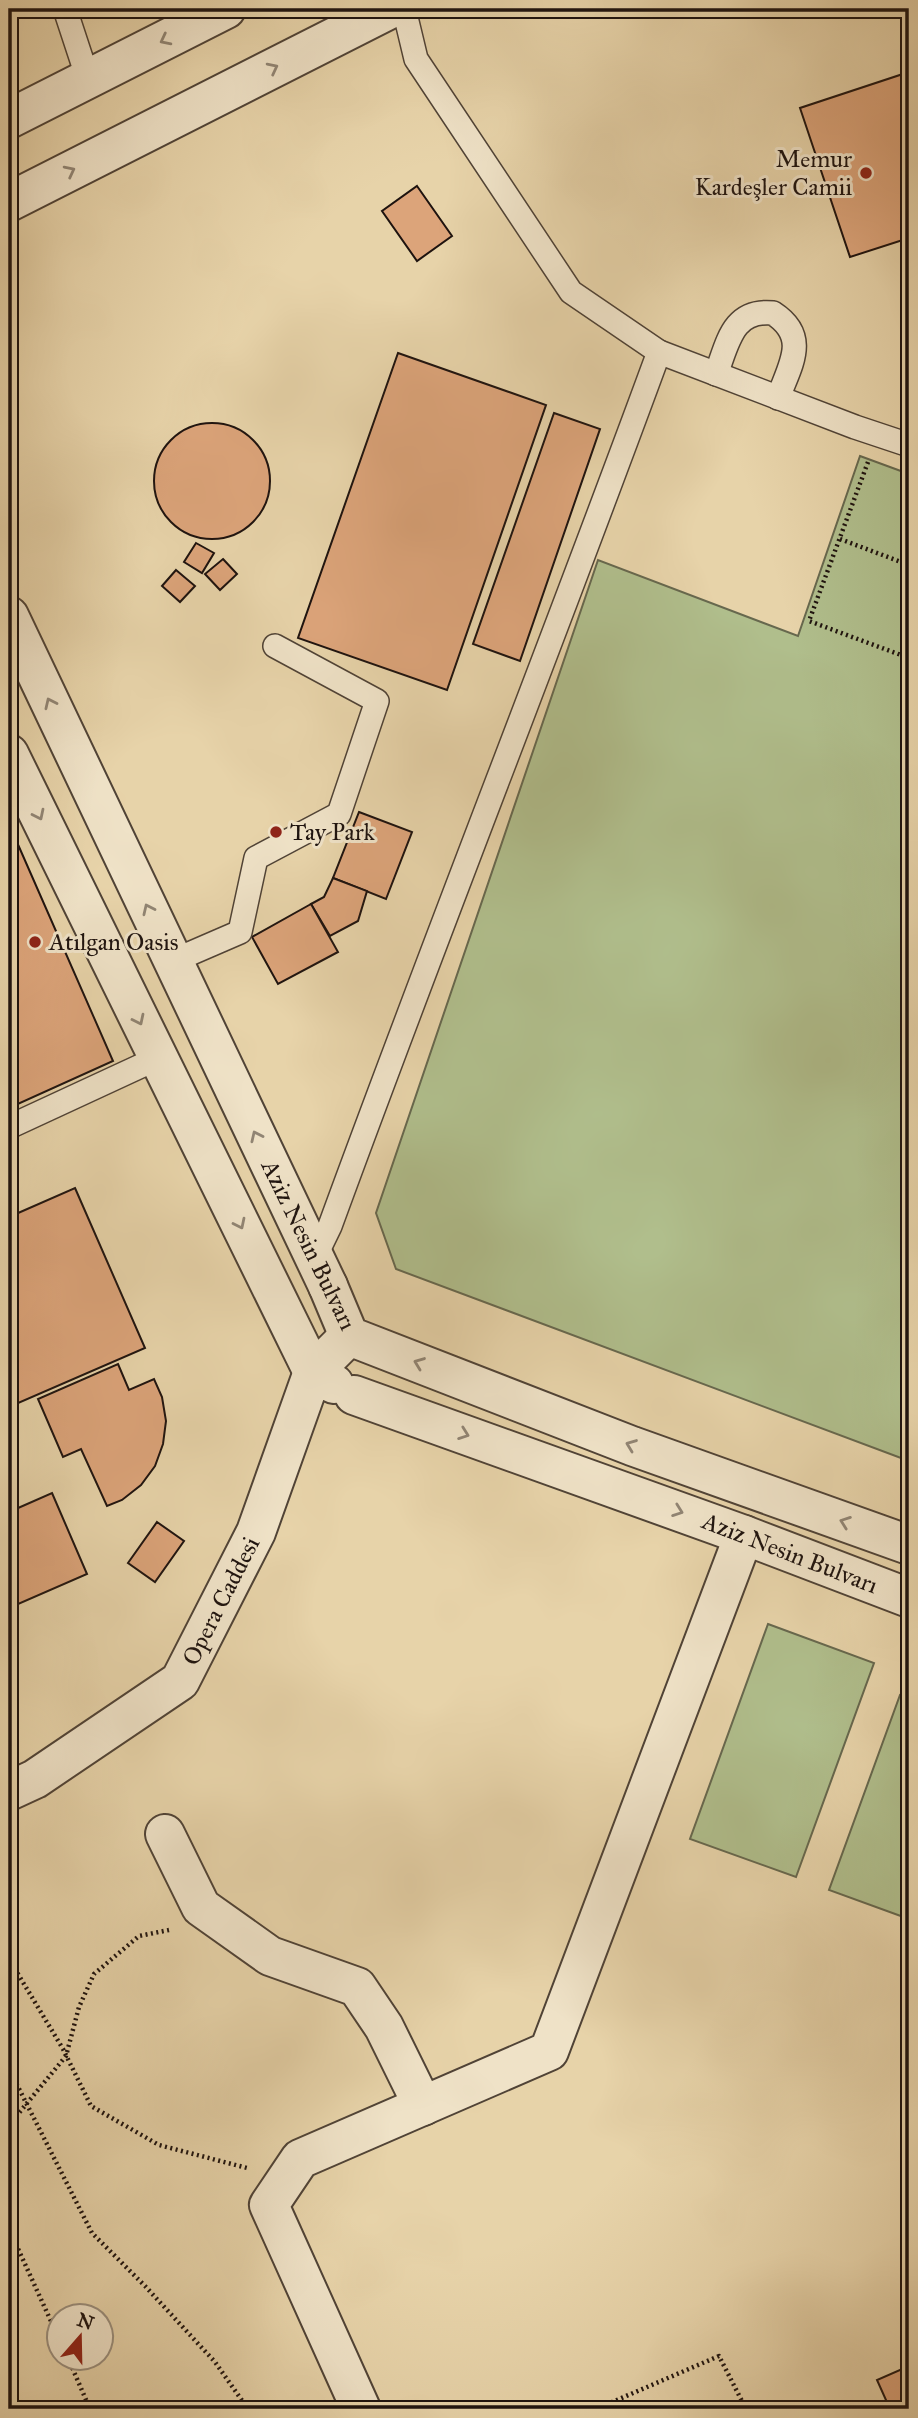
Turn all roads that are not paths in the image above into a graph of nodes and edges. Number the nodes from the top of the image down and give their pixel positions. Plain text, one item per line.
1 (65, 9) edge
2 (226, 9) edge
3 (390, 9) edge
4 (404, 9) edge
5 (88, 79) junction
6 (9, 119) edge
7 (9, 202) edge
8 (659, 352) junction
9 (716, 374) junction
10 (778, 398) junction
11 (909, 445) edge
12 (9, 616) edge
13 (275, 646) dead end
14 (9, 754) edge
15 (173, 961) junction
16 (158, 1059) junction
17 (9, 1127) edge
18 (321, 1273) junction
19 (349, 1336) junction
20 (313, 1372) junction
21 (744, 1535) junction
22 (909, 1545) edge
23 (909, 1598) edge
24 (9, 1791) edge
25 (165, 1834) dead end
26 (423, 2106) junction
27 (361, 2409) edge

1 - 5 lane
2 -> 5 street
7 -> 3 street
4 - 8 lane
5 - 6 street
8 - 9 lane
8 - 18 lane
9 - 10 lane
9 - 10 lane
10 - 11 lane
15 -> 12 street, Aziz Nesin Bulvarı
13 - 15 lane
14 -> 16 street
18 -> 15 street, Aziz Nesin Bulvarı
16 - 17 lane
16 -> 20 street
18 - 19 street, Aziz Nesin Bulvarı
19 - 20 street
22 -> 19 street, Aziz Nesin Bulvarı
20 -> 21 street, Aziz Nesin Bulvarı
20 - 24 street, Opera Caddesi
21 - 23 street, Aziz Nesin Bulvarı
21 - 26 street
25 - 26 street
26 - 27 street

